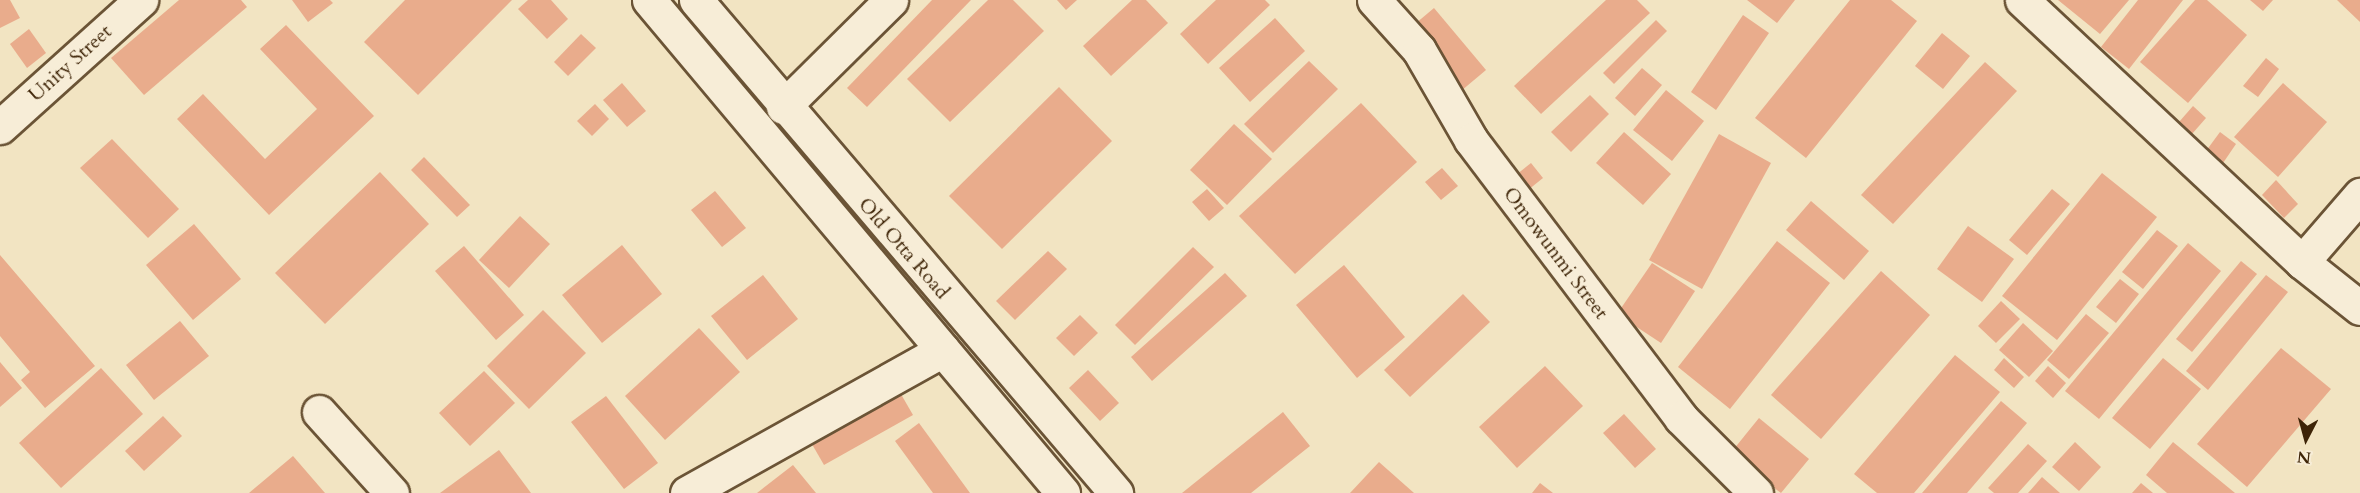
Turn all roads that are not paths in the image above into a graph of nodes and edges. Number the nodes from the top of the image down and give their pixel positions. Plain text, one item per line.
1 (141, 0) edge
2 (649, 0) edge
3 (696, 0) edge
4 (891, 0) edge
5 (1374, 0) edge
6 (2022, 0) edge
7 (783, 106) junction
8 (0, 127) edge
9 (2360, 195) edge
10 (2302, 262) junction
11 (2360, 308) edge
12 (943, 350) junction
13 (319, 412) dead end
14 (392, 493) edge
15 (687, 493) edge
16 (1063, 493) edge
17 (1116, 493) edge
18 (1756, 493) edge

1 - 8 street, Unity Street
2 - 12 street, Old Otta Road
3 - 7 street, Old Otta Road
4 - 7 street
5 - 18 street, Omowunmi Street
6 - 10 street
7 - 17 street, Old Otta Road
9 - 10 street
10 - 11 street
12 - 15 street
12 - 16 street, Old Otta Road
13 - 14 street

